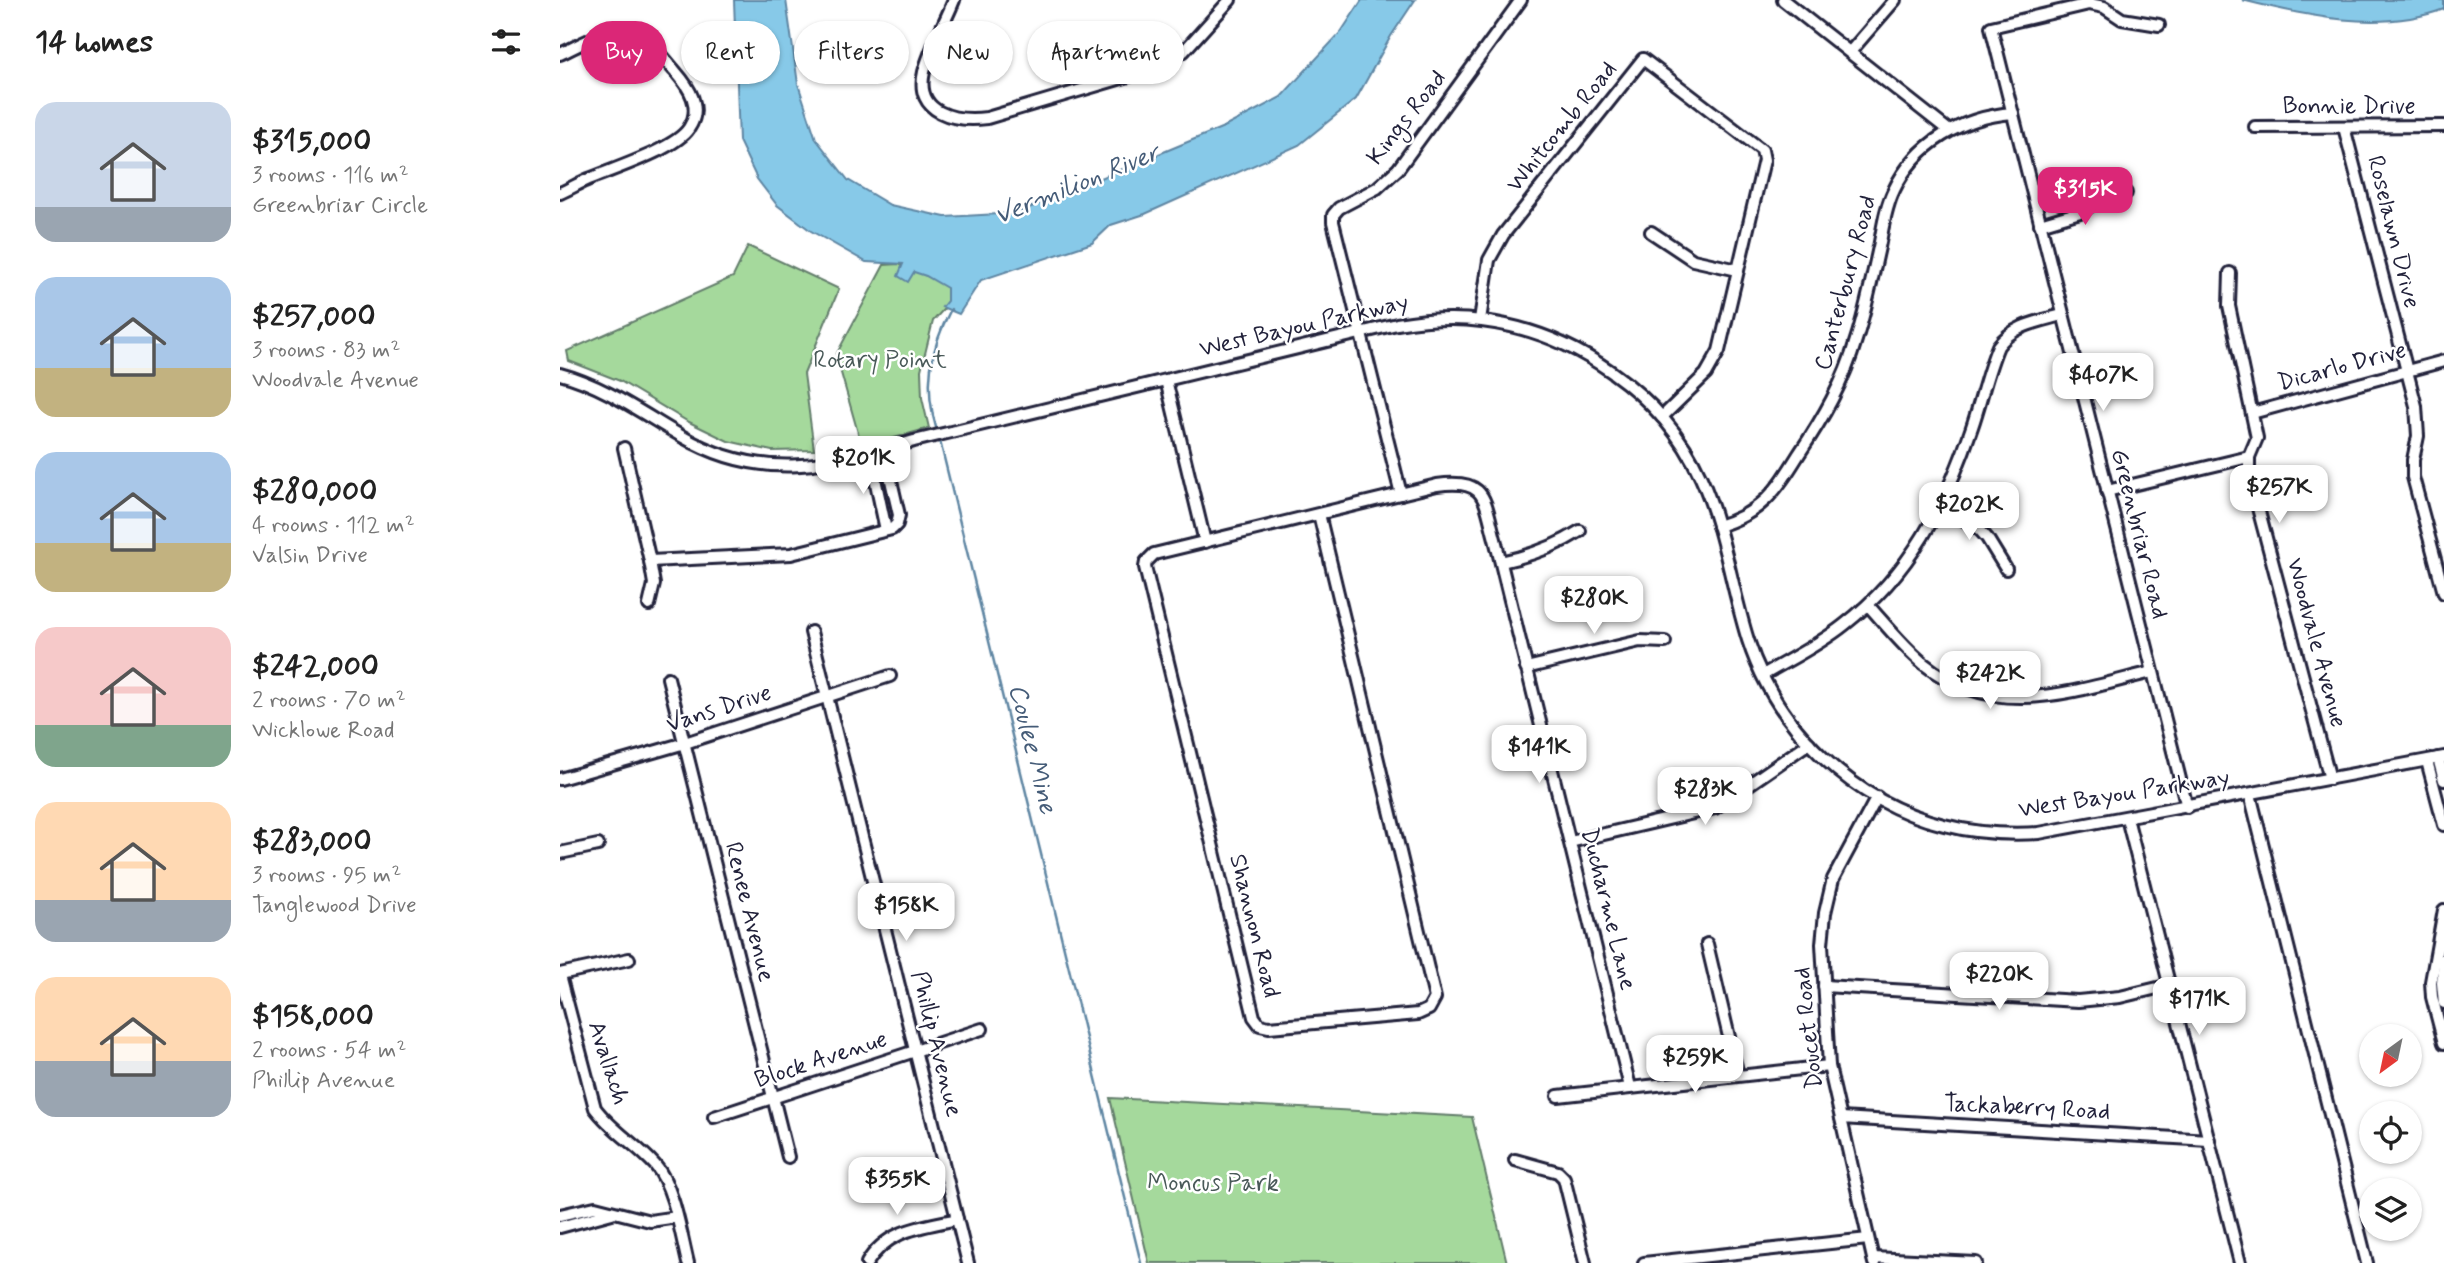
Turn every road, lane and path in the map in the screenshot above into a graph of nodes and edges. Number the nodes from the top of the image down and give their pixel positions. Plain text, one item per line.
1 (954, 0) edge
2 (1230, 0) edge
3 (1521, 0) edge
4 (1783, 0) edge
5 (1895, 0) edge
6 (2159, 24) dead end
7 (1850, 52) junction
8 (560, 54) edge
9 (2013, 113) junction
10 (2444, 126) edge
11 (2255, 127) dead end
12 (2344, 127) junction
13 (1948, 130) junction
14 (560, 193) edge
15 (2126, 193) dead end
16 (2039, 223) junction
17 (1651, 232) dead end
18 (1738, 270) junction
19 (2230, 273) dead end
20 (2062, 315) junction
21 (1480, 320) junction
22 (1361, 332) junction
23 (2444, 361) edge
24 (2407, 371) junction
25 (560, 374) edge
26 (1166, 380) junction
27 (2252, 414) junction
28 (1662, 417) junction
29 (624, 448) dead end
30 (884, 450) junction
31 (870, 455) junction
32 (2249, 457) junction
33 (1446, 484) joint
34 (2107, 491) junction
35 (1401, 494) junction
36 (1942, 506) junction
37 (1319, 514) junction
38 (1718, 526) junction
39 (886, 530) junction
40 (1580, 531) dead end
41 (1205, 542) junction
42 (650, 561) junction
43 (1501, 562) junction
44 (2006, 569) dead end
45 (2444, 593) edge
46 (649, 605) dead end
47 (1868, 605) junction
48 (811, 632) dead end
49 (1665, 642) dead end
50 (1526, 668) junction
51 (2152, 672) junction
52 (1763, 675) junction
53 (890, 676) dead end
54 (668, 678) dead end
55 (828, 696) junction
56 (685, 743) junction
57 (1809, 743) junction
58 (2436, 758) edge
59 (560, 779) edge
60 (2330, 779) junction
61 (2444, 780) edge
62 (2250, 794) junction
63 (1877, 797) junction
64 (2187, 807) junction
65 (2127, 818) junction
66 (2444, 825) edge
67 (1570, 842) junction
68 (598, 845) dead end
69 (560, 853) edge
70 (2444, 910) edge
71 (2442, 927) edge
72 (1707, 944) dead end
73 (629, 959) dead end
74 (2444, 959) edge
75 (560, 974) edge
76 (2170, 985) junction
77 (1824, 986) junction
78 (2441, 1007) edge
79 (982, 1029) dead end
80 (2444, 1043) edge
81 (916, 1051) junction
82 (1829, 1066) junction
83 (1738, 1075) junction
84 (1630, 1087) junction
85 (1559, 1096) dead end
86 (773, 1097) junction
87 (714, 1117) dead end
88 (1841, 1118) junction
89 (2209, 1140) junction
90 (788, 1157) dead end
91 (1515, 1160) dead end
92 (614, 1212) junction
93 (560, 1215) edge
94 (677, 1217) junction
95 (957, 1219) junction
96 (560, 1227) edge
97 (1868, 1239) junction
98 (1725, 1259) edge
99 (1873, 1261) edge
100 (688, 1263) edge
101 (867, 1263) edge
102 (968, 1263) edge
103 (1585, 1263) edge
104 (1644, 1263) edge
105 (1976, 1263) edge
106 (2240, 1263) edge
107 (2367, 1263) edge

1 - 2 street
3 - 22 street, Kings Road
4 - 7 street
5 - 7 street
6 - 9 street, Greenbriar Road
7 - 13 street
8 - 14 street
9 - 13 street, Canterbury Road
9 - 16 street, Greenbriar Road
10 - 12 street, Bonnie Drive
11 - 12 street, Bonnie Drive
12 - 24 street, Roselawn Drive
13 - 38 street, Canterbury Road
15 - 16 street
16 - 20 street, Greenbriar Road
17 - 18 street
18 - 21 street, Whitcomb Road
18 - 28 street, Whitcomb Road
19 - 27 street, Woodvale Avenue
20 - 34 street, Greenbriar Road
20 - 36 street
21 - 22 street, West Bayou Parkway
21 - 28 street, West Bayou Parkway
22 - 26 street, West Bayou Parkway
22 - 35 street, Kings Road
23 - 24 street, Dicarlo Drive
24 - 27 street, Dicarlo Drive
24 - 45 street, Roselawn Drive
25 - 31 street, West Bayou Parkway
26 - 30 street, West Bayou Parkway
26 - 41 street
27 - 32 street, Woodvale Avenue
28 - 38 street, West Bayou Parkway
29 - 42 street
30 - 31 street, West Bayou Parkway
30 - 39 street
31 - 39 street
32 - 34 street
32 - 60 street, Woodvale Avenue
33 - 35 street, Shannon Road
33 - 43 street, Ducharme Lane
34 - 51 street, Greenbriar Road
35 - 37 street, Shannon Road
36 - 44 street
36 - 47 street
37 - 41 street, Shannon Road
37 - 41 street, Shannon Road
38 - 52 street, West Bayou Parkway
39 - 42 street
40 - 43 street
42 - 46 street
43 - 50 street, Ducharme Lane
47 - 51 street
47 - 52 street
48 - 55 street, Phillip Avenue
49 - 50 street
50 - 67 street, Ducharme Lane
51 - 64 street, Greenbriar Road
52 - 57 street, West Bayou Parkway
53 - 55 street, Vans Drive
54 - 56 street, Renee Avenue
55 - 56 street, Vans Drive
55 - 81 street, Phillip Avenue
56 - 59 street, Vans Drive
56 - 86 street, Renee Avenue
57 - 63 street, West Bayou Parkway
57 - 67 street
58 - 60 street, West Bayou Parkway
58 - 61 street
58 - 66 street
60 - 62 street, West Bayou Parkway
62 - 64 street, West Bayou Parkway
62 - 107 street
63 - 65 street, West Bayou Parkway
63 - 77 street, Doucet Road
64 - 65 street, West Bayou Parkway
65 - 76 street
67 - 84 street, Ducharme Lane
68 - 69 street
70 - 71 street
71 - 78 street
72 - 83 street
73 - 75 street
74 - 78 street
75 - 94 street, Avallach
76 - 77 street
76 - 89 street
77 - 82 street, Doucet Road
78 - 80 street
79 - 81 street, Block Avenue
81 - 86 street, Block Avenue
81 - 95 street, Phillip Avenue
82 - 83 street
82 - 88 street, Doucet Road
83 - 84 street
84 - 85 street
86 - 87 street, Block Avenue
86 - 90 street, Renee Avenue
88 - 89 street, Tackaberry Road
88 - 97 street, Doucet Road
89 - 106 street
91 - 103 street
92 - 93 street
92 - 94 street
92 - 96 street
94 - 100 street, Avallach
95 - 101 street
95 - 102 street, Phillip Avenue
97 - 98 street
97 - 99 street, Doucet Road
98 - 104 street
99 - 105 street

